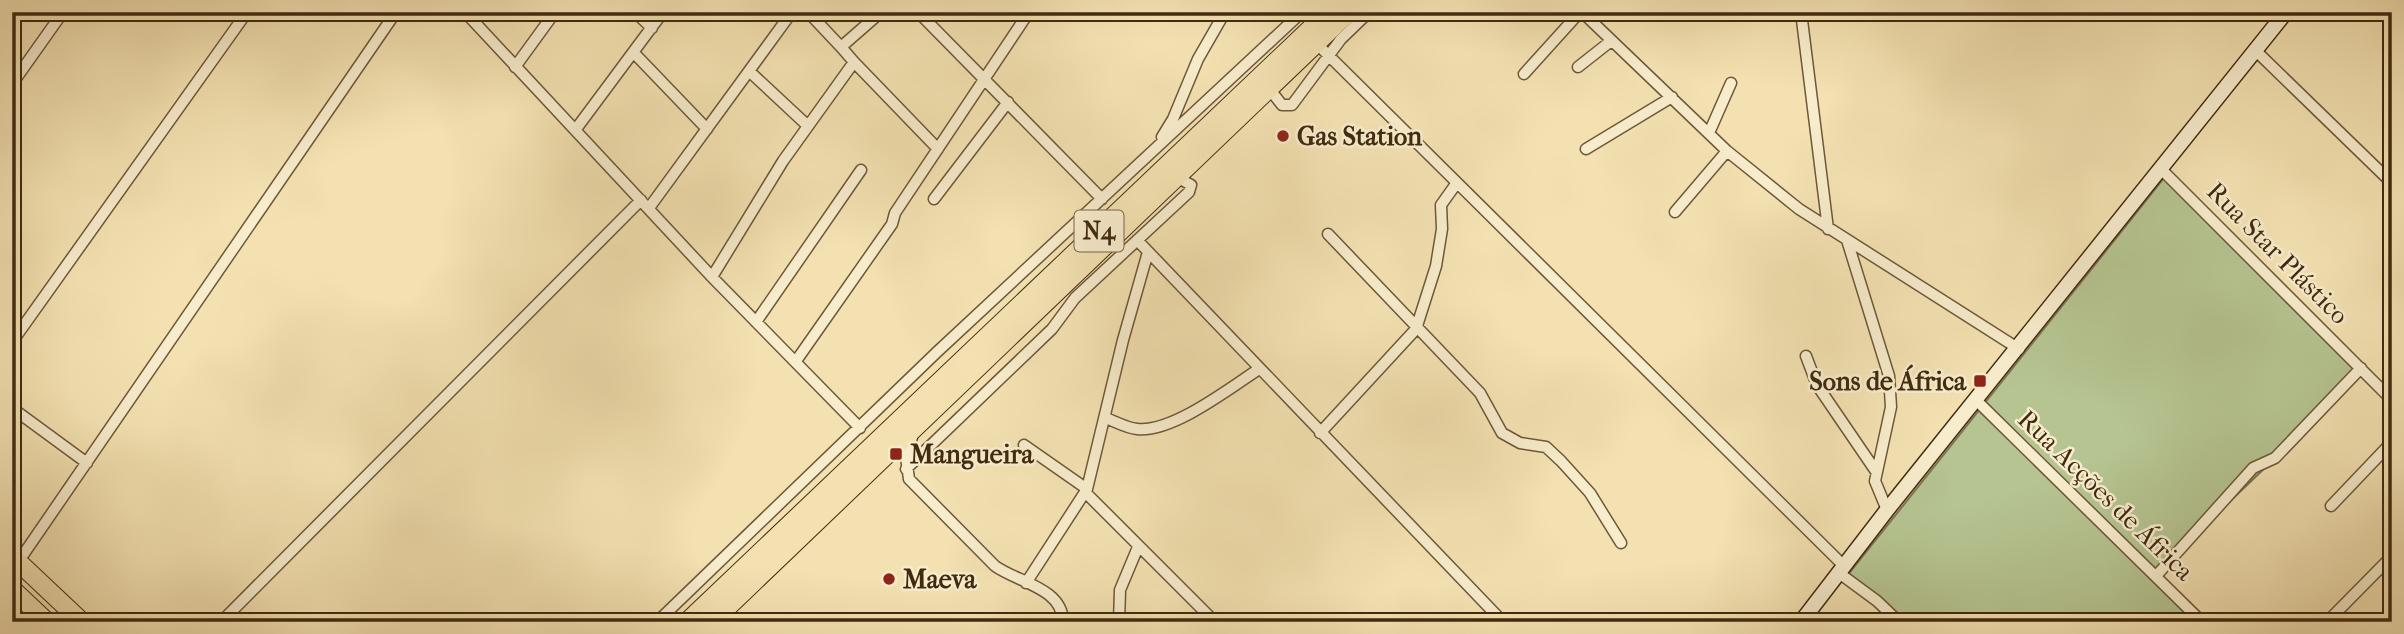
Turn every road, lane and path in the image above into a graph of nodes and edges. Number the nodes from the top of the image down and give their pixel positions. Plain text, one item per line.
1 (63, 12) edge
2 (247, 12) edge
3 (396, 12) edge
4 (465, 12) edge
5 (555, 12) edge
6 (635, 12) edge
7 (663, 12) edge
8 (792, 12) edge
9 (808, 12) edge
10 (881, 12) edge
11 (918, 12) edge
12 (1029, 12) edge
13 (1225, 12) edge
14 (1283, 12) edge
15 (1303, 12) edge
16 (1328, 12) edge
17 (1349, 12) edge
18 (1369, 12) edge
19 (1581, 12) edge
20 (1801, 12) edge
21 (2286, 12) edge
22 (652, 28) junction
23 (1310, 40) junction
24 (1611, 41) junction
25 (841, 47) junction
26 (2256, 51) junction
27 (634, 53) junction
28 (854, 62) junction
29 (515, 67) junction
30 (1578, 67) dead end
31 (749, 71) junction
32 (1524, 74) dead end
33 (986, 79) junction
34 (1731, 83) dead end
35 (12, 84) edge
36 (1268, 87) junction
37 (1672, 97) junction
38 (1009, 102) junction
39 (808, 126) junction
40 (576, 129) junction
41 (708, 129) junction
42 (1709, 133) junction
43 (938, 149) junction
44 (1586, 149) dead end
45 (1152, 150) junction
46 (1727, 151) junction
47 (2161, 169) junction
48 (860, 170) dead end
49 (1175, 176) junction
50 (2392, 183) edge
51 (1455, 184) junction
52 (934, 200) dead end
53 (1102, 200) junction
54 (645, 204) junction
55 (1675, 212) dead end
56 (1828, 229) junction
57 (1328, 234) dead end
58 (1137, 240) junction
59 (1847, 240) junction
60 (1148, 252) junction
61 (712, 277) junction
62 (755, 322) junction
63 (1416, 328) junction
64 (12, 342) edge
65 (2019, 349) junction
66 (1806, 356) dead end
67 (796, 361) junction
68 (2361, 368) junction
69 (1259, 369) junction
70 (2392, 400) edge
71 (1977, 401) junction
72 (12, 408) edge
73 (1106, 418) junction
74 (916, 424) junction
75 (860, 428) junction
76 (1320, 433) junction
77 (2392, 442) edge
78 (1024, 444) dead end
79 (87, 463) junction
80 (906, 469) junction
81 (1875, 470) junction
82 (1086, 491) junction
83 (2331, 506) dead end
84 (1886, 510) junction
85 (1621, 543) dead end
86 (1138, 547) junction
87 (2392, 556) edge
88 (15, 564) edge
89 (1842, 569) junction
90 (2156, 576) junction
91 (1026, 583) junction
92 (12, 589) edge
93 (1805, 616) edge
94 (2197, 620) edge
95 (47, 622) edge
96 (82, 622) edge
97 (221, 622) edge
98 (657, 622) edge
99 (687, 622) edge
100 (712, 622) edge
101 (1063, 622) edge
102 (1119, 622) edge
103 (1215, 622) edge
104 (1503, 622) edge
105 (1899, 622) edge
106 (2327, 622) edge

1 - 35 street
2 - 64 street
3 - 79 street
4 - 29 street
5 - 29 street
6 - 22 street
7 - 22 street
8 - 31 street
9 - 25 street
10 - 25 street
11 - 33 street
12 - 33 street
13 - 45 street
14 - 23 street
15 - 23 street
16 - 23 highway, N4
17 - 23 highway, N4
18 - 23 street
19 - 24 street
19 - 32 street
20 - 56 street
21 - 26 main road
22 - 27 street
23 - 36 highway, N4
23 - 36 street
23 - 45 street
23 - 51 street
23 - 99 highway, N4
24 - 30 street
24 - 37 street
25 - 28 street
26 - 47 main road
26 - 50 street
27 - 40 street
27 - 41 street
28 - 39 street
28 - 43 street
29 - 40 street
31 - 39 street
31 - 41 street
33 - 38 street
33 - 43 street
34 - 42 street
36 - 49 highway, N4
37 - 42 street
37 - 44 street
38 - 52 street
38 - 53 street
39 - 61 street
40 - 54 street
41 - 54 street
42 - 46 street
43 - 67 street
45 - 53 street
46 - 55 street
46 - 56 street
47 - 65 main road
47 - 68 street, Rua Star Plástico
48 - 62 street
49 - 58 street
49 - 74 highway, N4
51 - 63 street
51 - 89 street
53 - 75 street
54 - 61 street
54 - 97 street
56 - 59 street
57 - 63 street
58 - 60 street
58 - 80 street
59 - 65 street
59 - 81 street
60 - 69 street
60 - 73 street
61 - 62 street
62 - 67 street
63 - 76 street
63 - 85 street
65 - 71 main road
66 - 81 street
67 - 75 street
68 - 70 street, Rua Star Plástico
68 - 90 street
69 - 73 street
69 - 76 street
71 - 84 main road
71 - 90 street, Rua Acções de África
72 - 79 street
73 - 82 street
74 - 80 street
74 - 100 highway, N4
75 - 98 street
76 - 104 street
77 - 83 street
78 - 82 street
79 - 88 street
80 - 91 street
81 - 84 street
82 - 86 street
82 - 91 street
84 - 89 main road
86 - 102 street
86 - 103 street
87 - 106 street
88 - 96 highway
89 - 93 main road
89 - 105 street
90 - 94 street, Rua Acções de África
91 - 101 street
92 - 95 highway

